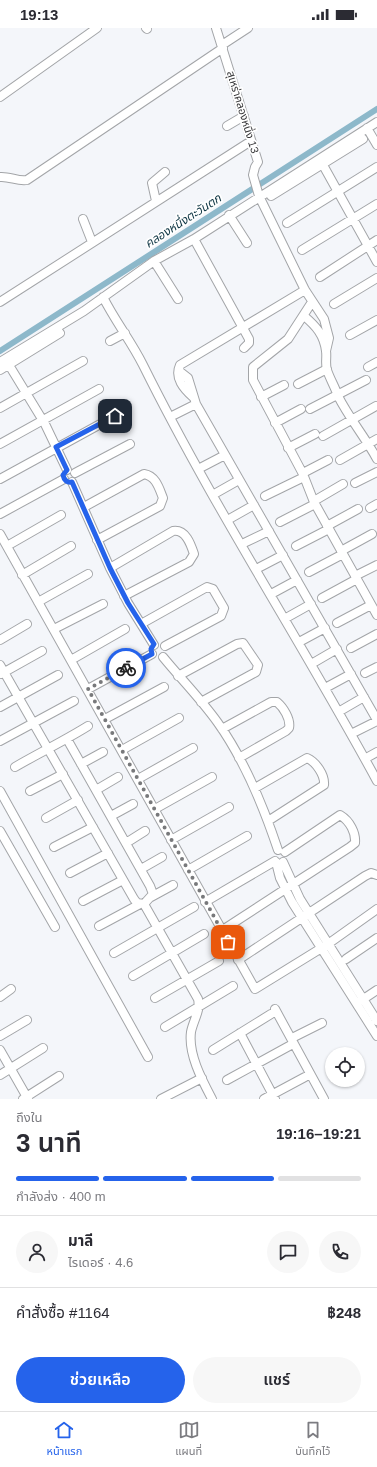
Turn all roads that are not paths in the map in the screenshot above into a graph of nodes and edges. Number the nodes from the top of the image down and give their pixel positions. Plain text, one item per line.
1 (97, 28) edge
2 (216, 28) edge
3 (248, 28) edge
4 (222, 47) junction
5 (0, 97) edge
6 (244, 116) junction
7 (377, 122) edge
8 (227, 126) dead end
9 (367, 128) junction
10 (362, 139) dead end
11 (251, 141) junction
12 (377, 145) edge
13 (322, 165) junction
14 (377, 167) edge
15 (165, 172) dead end
16 (0, 177) edge
17 (338, 192) junction
18 (259, 195) junction
19 (271, 196) dead end
20 (156, 201) junction
21 (377, 204) edge
22 (229, 216) junction
23 (83, 219) dead end
24 (353, 219) junction
25 (287, 223) dead end
26 (194, 239) junction
27 (377, 240) edge
28 (92, 242) junction
29 (247, 243) dead end
30 (368, 246) junction
31 (302, 250) dead end
32 (154, 261) junction
33 (377, 262) edge
34 (320, 277) dead end
35 (377, 278) edge
36 (305, 290) junction
37 (103, 297) junction
38 (178, 299) dead end
39 (0, 302) edge
40 (312, 302) junction
41 (334, 304) dead end
42 (304, 316) junction
43 (377, 320) edge
44 (244, 328) junction
45 (60, 333) dead end
46 (125, 333) junction
47 (350, 335) dead end
48 (110, 341) dead end
49 (244, 348) dead end
50 (326, 351) junction
51 (83, 361) dead end
52 (0, 362) edge
53 (377, 362) edge
54 (8, 365) junction
55 (368, 367) dead end
56 (327, 369) junction
57 (0, 370) edge
58 (366, 380) dead end
59 (298, 384) dead end
60 (284, 385) dead end
61 (99, 389) dead end
62 (26, 394) junction
63 (338, 394) junction
64 (261, 397) junction
65 (194, 400) junction
66 (376, 406) edge
67 (0, 408) edge
68 (301, 409) dead end
69 (310, 409) dead end
70 (174, 415) dead end
71 (115, 416) dead end
72 (43, 420) junction
73 (351, 420) junction
74 (275, 423) junction
75 (377, 439) edge
76 (0, 444) edge
77 (130, 444) dead end
78 (369, 444) junction
79 (56, 447) junction
80 (288, 448) junction
81 (225, 455) junction
82 (377, 459) edge
83 (328, 460) dead end
84 (340, 460) dead end
85 (202, 467) dead end
86 (71, 472) junction
87 (377, 472) edge
88 (303, 475) junction
89 (0, 479) edge
90 (68, 480) junction
91 (239, 480) junction
92 (355, 483) dead end
93 (343, 484) dead end
94 (216, 493) dead end
95 (265, 496) dead end
96 (314, 502) junction
97 (254, 505) junction
98 (84, 507) junction
99 (358, 509) dead end
100 (0, 514) edge
101 (61, 515) dead end
102 (231, 518) dead end
103 (280, 522) dead end
104 (328, 527) junction
105 (269, 531) junction
106 (0, 534) edge
107 (372, 534) dead end
108 (97, 540) junction
109 (244, 543) dead end
110 (7, 546) junction
111 (71, 546) dead end
112 (296, 546) dead end
113 (342, 552) junction
114 (283, 555) junction
115 (377, 565) edge
116 (260, 567) dead end
117 (110, 568) junction
118 (309, 572) dead end
119 (22, 574) junction
120 (88, 574) dead end
121 (356, 578) junction
122 (297, 580) junction
123 (273, 593) dead end
124 (124, 596) junction
125 (377, 596) edge
126 (322, 598) dead end
127 (38, 602) junction
128 (370, 603) junction
129 (103, 604) dead end
130 (311, 604) junction
131 (377, 615) edge
132 (286, 618) dead end
133 (336, 623) dead end
134 (27, 624) dead end
135 (141, 624) junction
136 (325, 628) junction
137 (54, 629) junction
138 (125, 629) dead end
139 (377, 634) edge
140 (0, 640) edge
141 (301, 641) dead end
142 (154, 644) junction
143 (165, 646) junction
144 (351, 648) dead end
145 (337, 649) junction
146 (42, 651) dead end
147 (152, 654) junction
148 (163, 657) junction
149 (71, 660) junction
150 (313, 663) dead end
151 (377, 667) edge
152 (1, 670) edge
153 (365, 673) dead end
154 (351, 674) junction
155 (58, 675) dead end
156 (178, 676) junction
157 (164, 687) dead end
158 (327, 687) dead end
159 (88, 689) junction
160 (364, 697) junction
161 (18, 698) junction
162 (74, 701) dead end
163 (201, 702) junction
164 (0, 707) edge
165 (340, 710) dead end
166 (179, 718) dead end
167 (105, 719) junction
168 (377, 720) edge
169 (33, 724) junction
170 (88, 726) dead end
171 (222, 729) junction
172 (353, 733) dead end
173 (67, 739) junction
174 (0, 741) edge
175 (48, 748) junction
176 (194, 748) dead end
177 (122, 750) junction
178 (103, 752) dead end
179 (377, 752) edge
180 (239, 758) junction
181 (368, 758) dead end
182 (81, 764) junction
183 (15, 767) dead end
184 (63, 774) junction
185 (212, 776) dead end
186 (118, 777) dead end
187 (138, 779) junction
188 (377, 781) edge
189 (255, 788) junction
190 (96, 790) junction
191 (0, 791) edge
192 (30, 791) dead end
193 (78, 800) junction
194 (133, 804) dead end
195 (229, 807) dead end
196 (155, 809) junction
197 (111, 816) junction
198 (46, 818) dead end
199 (268, 821) junction
200 (93, 827) junction
201 (0, 831) edge
202 (145, 831) dead end
203 (247, 836) dead end
204 (171, 840) junction
205 (126, 843) junction
206 (54, 847) dead end
207 (281, 850) junction
208 (108, 853) junction
209 (162, 858) dead end
210 (278, 862) junction
211 (141, 869) junction
212 (188, 870) junction
213 (70, 873) dead end
214 (377, 875) edge
215 (123, 880) junction
216 (173, 885) dead end
217 (289, 887) junction
218 (151, 897) junction
219 (83, 901) dead end
220 (205, 902) junction
221 (142, 904) junction
222 (194, 907) dead end
223 (377, 909) edge
224 (306, 916) junction
225 (99, 926) dead end
226 (55, 927) dead end
227 (158, 929) junction
228 (222, 930) junction
229 (204, 934) dead end
230 (377, 938) edge
231 (325, 946) junction
232 (114, 953) dead end
233 (172, 954) junction
234 (346, 958) dead end
235 (238, 960) junction
236 (219, 961) dead end
237 (133, 976) dead end
238 (186, 980) junction
239 (233, 986) dead end
240 (11, 989) dead end
241 (377, 990) edge
242 (0, 997) edge
243 (155, 998) dead end
244 (360, 1001) junction
245 (199, 1008) junction
246 (27, 1020) dead end
247 (377, 1021) edge
248 (322, 1023) dead end
249 (165, 1027) dead end
250 (240, 1033) junction
251 (0, 1036) edge
252 (377, 1036) edge
253 (291, 1042) junction
254 (43, 1048) dead end
255 (0, 1050) edge
256 (213, 1050) dead end
257 (148, 1057) dead end
258 (257, 1064) junction
259 (11, 1069) junction
260 (0, 1075) edge
261 (59, 1076) dead end
262 (304, 1077) dead end
263 (202, 1078) junction
264 (227, 1080) dead end
265 (274, 1096) edge
266 (26, 1098) edge
267 (161, 1099) edge
268 (212, 1099) edge
269 (264, 1099) edge
270 (324, 1099) edge

1 - 5 street
2 - 4 street, สุเหร่าคลองหนึ่ง 13
3 - 4 street
4 - 6 street, สุเหร่าคลองหนึ่ง 13
4 - 16 street
6 - 8 street
6 - 11 street, สุเหร่าคลองหนึ่ง 13
7 - 9 street
9 - 12 street
9 - 18 street
10 - 13 street
11 - 18 street, สุเหร่าคลองหนึ่ง 13
11 - 20 street
13 - 17 street
13 - 19 street
14 - 17 street
15 - 20 street
17 - 24 street
17 - 25 street
18 - 22 street
18 - 36 street, สุเหร่าคลองหนึ่ง 13
20 - 28 street
21 - 24 street
22 - 26 street
22 - 29 street
23 - 28 street
24 - 30 street
24 - 31 street
26 - 32 street
26 - 44 street
27 - 30 street
28 - 39 street
30 - 33 street
30 - 34 street
32 - 37 street
32 - 38 street
35 - 41 street
36 - 40 street, สุเหร่าคลองหนึ่ง 13
36 - 44 street
37 - 46 street
37 - 52 street
40 - 42 street
40 - 50 street, สุเหร่าคลองหนึ่ง 13
42 - 50 street
42 - 64 street
43 - 47 street
44 - 49 street
44 - 65 street
45 - 54 street
46 - 48 street
46 - 188 street
50 - 56 street
51 - 62 street
53 - 55 street
54 - 57 street
54 - 62 street
56 - 59 street
56 - 63 street
58 - 63 street
60 - 64 street
61 - 72 street
62 - 67 street
62 - 72 street
63 - 69 street
63 - 73 street
64 - 74 street
65 - 70 street
65 - 81 street
66 - 73 street
68 - 74 street
71 - 79 street
72 - 76 street
72 - 79 street
73 - 78 street
73 - 80 street
74 - 80 street
75 - 78 street
77 - 86 street
78 - 82 street
78 - 84 street
79 - 86 street
79 - 89 street
80 - 88 street
81 - 85 street
81 - 91 street
83 - 88 street
86 - 90 street
87 - 92 street
88 - 95 street
88 - 96 street
90 - 98 street
90 - 100 street
91 - 94 street
91 - 97 street
93 - 96 street
96 - 103 street
96 - 104 street
97 - 102 street
97 - 105 street
98 - 108 street
98 - 108 street
99 - 104 street
101 - 110 street
104 - 112 street
104 - 113 street
105 - 109 street
105 - 114 street
106 - 110 street
107 - 113 street
108 - 117 street
110 - 119 street
111 - 119 street
113 - 118 street
113 - 121 street
114 - 116 street
114 - 122 street
115 - 121 street
117 - 124 street
117 - 124 street
119 - 127 street
120 - 127 street
121 - 126 street
121 - 128 street
122 - 123 street
122 - 130 street
124 - 135 street
125 - 128 street
127 - 137 street
128 - 131 street
128 - 133 street
129 - 137 street
130 - 132 street
130 - 136 street
134 - 140 street
135 - 142 street
135 - 143 street
136 - 141 street
136 - 145 street
137 - 149 street
138 - 149 street
139 - 144 street
142 - 143 street
142 - 147 street
143 - 148 street
145 - 150 street
145 - 154 street
146 - 152 street
147 - 148 street
147 - 159 street
148 - 156 street
149 - 159 street
151 - 153 street
152 - 161 street
154 - 158 street
154 - 160 street
155 - 161 street
156 - 163 street
156 - 163 street
157 - 167 street
159 - 167 street
160 - 165 street
160 - 168 street
161 - 164 street
161 - 169 street
162 - 169 street
163 - 171 street
166 - 177 street
167 - 177 street
168 - 172 street
169 - 174 street
169 - 175 street
170 - 173 street
171 - 180 street
171 - 180 street
173 - 175 street
173 - 182 street
175 - 183 street
175 - 184 street
176 - 187 street
177 - 187 street
178 - 182 street
179 - 181 street
180 - 189 street
182 - 190 street
184 - 192 street
184 - 193 street
185 - 196 street
186 - 190 street
187 - 196 street
189 - 199 street
189 - 199 street
190 - 197 street
191 - 257 street
193 - 198 street
193 - 200 street
194 - 197 street
195 - 204 street
196 - 204 street
197 - 205 street
199 - 207 street
200 - 206 street
200 - 208 street
201 - 226 street
202 - 205 street
203 - 212 street
204 - 212 street
205 - 211 street
207 - 210 street
207 - 210 street
207 - 217 street
208 - 213 street
208 - 215 street
209 - 211 street
210 - 217 street
210 - 220 street
211 - 218 street
212 - 220 street
214 - 224 street
215 - 219 street
215 - 221 street
216 - 218 street
217 - 224 street
217 - 228 street
218 - 221 street
220 - 228 street
221 - 225 street
221 - 227 street
222 - 227 street
223 - 231 street
224 - 231 street
224 - 235 street
227 - 232 street
227 - 233 street
228 - 235 street
229 - 233 street
230 - 234 street
231 - 235 street
231 - 244 street
233 - 237 street
233 - 238 street
236 - 238 street
238 - 243 street
238 - 245 street
239 - 245 street
240 - 242 street
241 - 244 street
244 - 247 street
244 - 252 street
245 - 249 street
245 - 263 street
246 - 251 street
248 - 253 street
250 - 253 street
250 - 256 street
250 - 258 street
253 - 258 street
253 - 270 street
254 - 259 street
255 - 259 street
258 - 264 street
258 - 265 street
259 - 260 street
259 - 266 street
261 - 266 street
262 - 265 street
263 - 267 street
263 - 268 street
265 - 269 street

